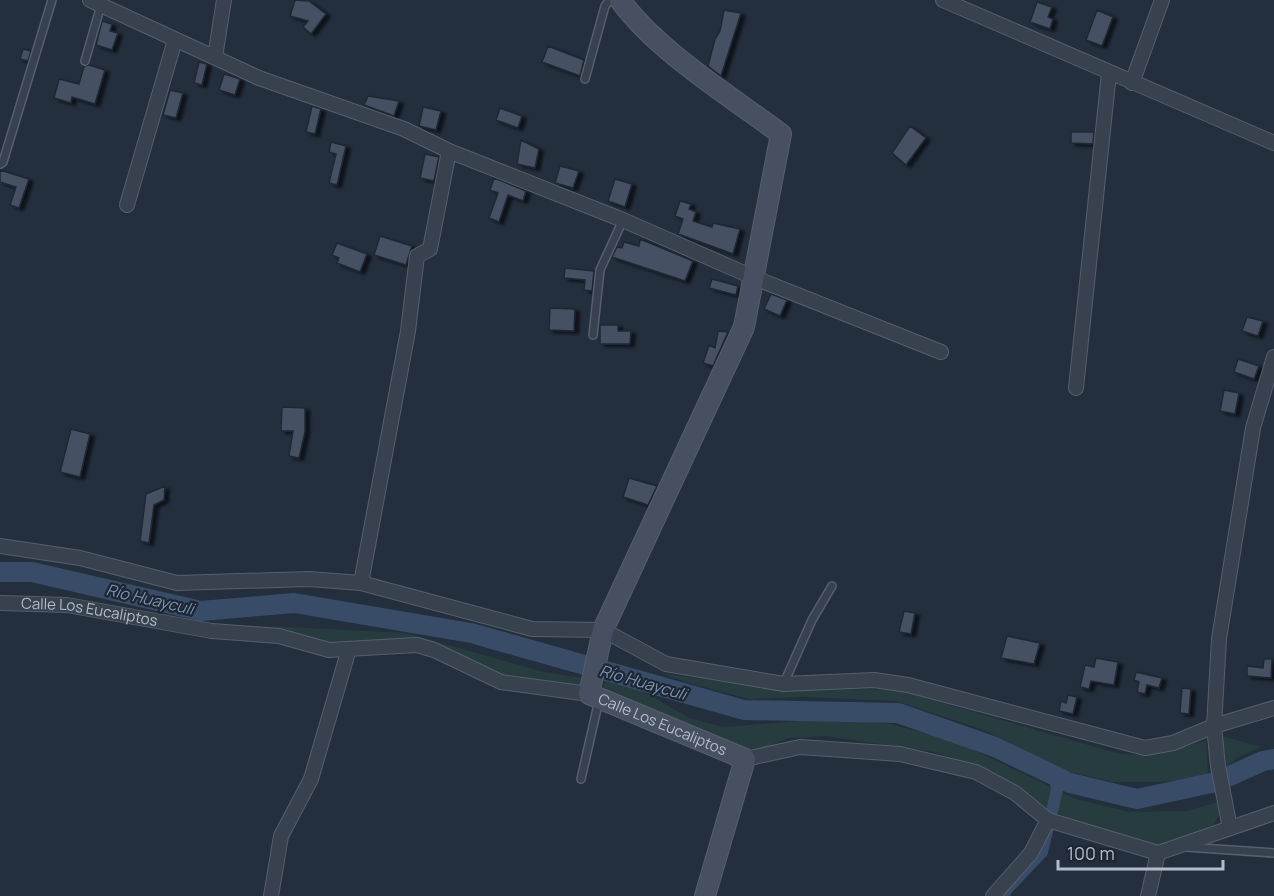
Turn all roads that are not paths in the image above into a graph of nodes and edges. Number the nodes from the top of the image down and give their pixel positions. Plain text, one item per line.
1 (51, 0) edge
2 (224, 0) edge
3 (614, 0) edge
4 (620, 0) edge
5 (943, 0) edge
6 (1162, 0) edge
7 (96, 2) edge
8 (973, 6) edge
9 (175, 40) junction
10 (215, 57) junction
11 (85, 61) dead end
12 (1109, 73) junction
13 (585, 79) dead end
14 (1132, 83) junction
15 (1272, 139) edge
16 (449, 151) junction
17 (0, 164) edge
18 (127, 205) dead end
19 (623, 220) junction
20 (755, 278) junction
21 (593, 335) dead end
22 (941, 352) dead end
23 (1273, 364) edge
24 (1076, 388) dead end
25 (0, 546) edge
26 (361, 583) junction
27 (832, 586) dead end
28 (0, 603) edge
29 (602, 636) junction
30 (349, 649) junction
31 (784, 684) junction
32 (594, 691) junction
33 (1274, 708) edge
34 (1214, 726) junction
35 (744, 759) junction
36 (581, 779) dead end
37 (1274, 813) edge
38 (1048, 820) junction
39 (1230, 828) junction
40 (1177, 846) junction
41 (1158, 853) junction
42 (1274, 853) edge
43 (271, 896) edge
44 (705, 896) edge
45 (993, 896) edge
46 (1148, 896) edge

1 - 17 lane
2 - 10 street
3 - 13 lane
4 - 20 street
5 - 8 street
6 - 14 street
7 - 9 street
7 - 11 lane
8 - 12 street
9 - 10 street
9 - 18 street
10 - 16 street
12 - 14 street
12 - 24 street
14 - 15 street
16 - 19 street
16 - 26 street
19 - 20 street
19 - 21 lane
20 - 22 street
20 - 29 street
23 - 34 street
25 - 26 street
26 - 29 street
27 - 31 lane
28 - 30 street, Calle Los Eucaliptos
29 - 31 street
29 - 32 street
30 - 32 street, Calle Los Eucaliptos
30 - 43 street
31 - 34 street
32 - 35 street, Calle Los Eucaliptos
32 - 36 lane
33 - 34 street
34 - 39 street
35 - 38 street, Calle Los Eucaliptos
35 - 44 street
37 - 39 street
38 - 41 street, Calle Los Eucaliptos
38 - 45 street
39 - 40 street
40 - 41 street
40 - 42 lane
41 - 46 street

